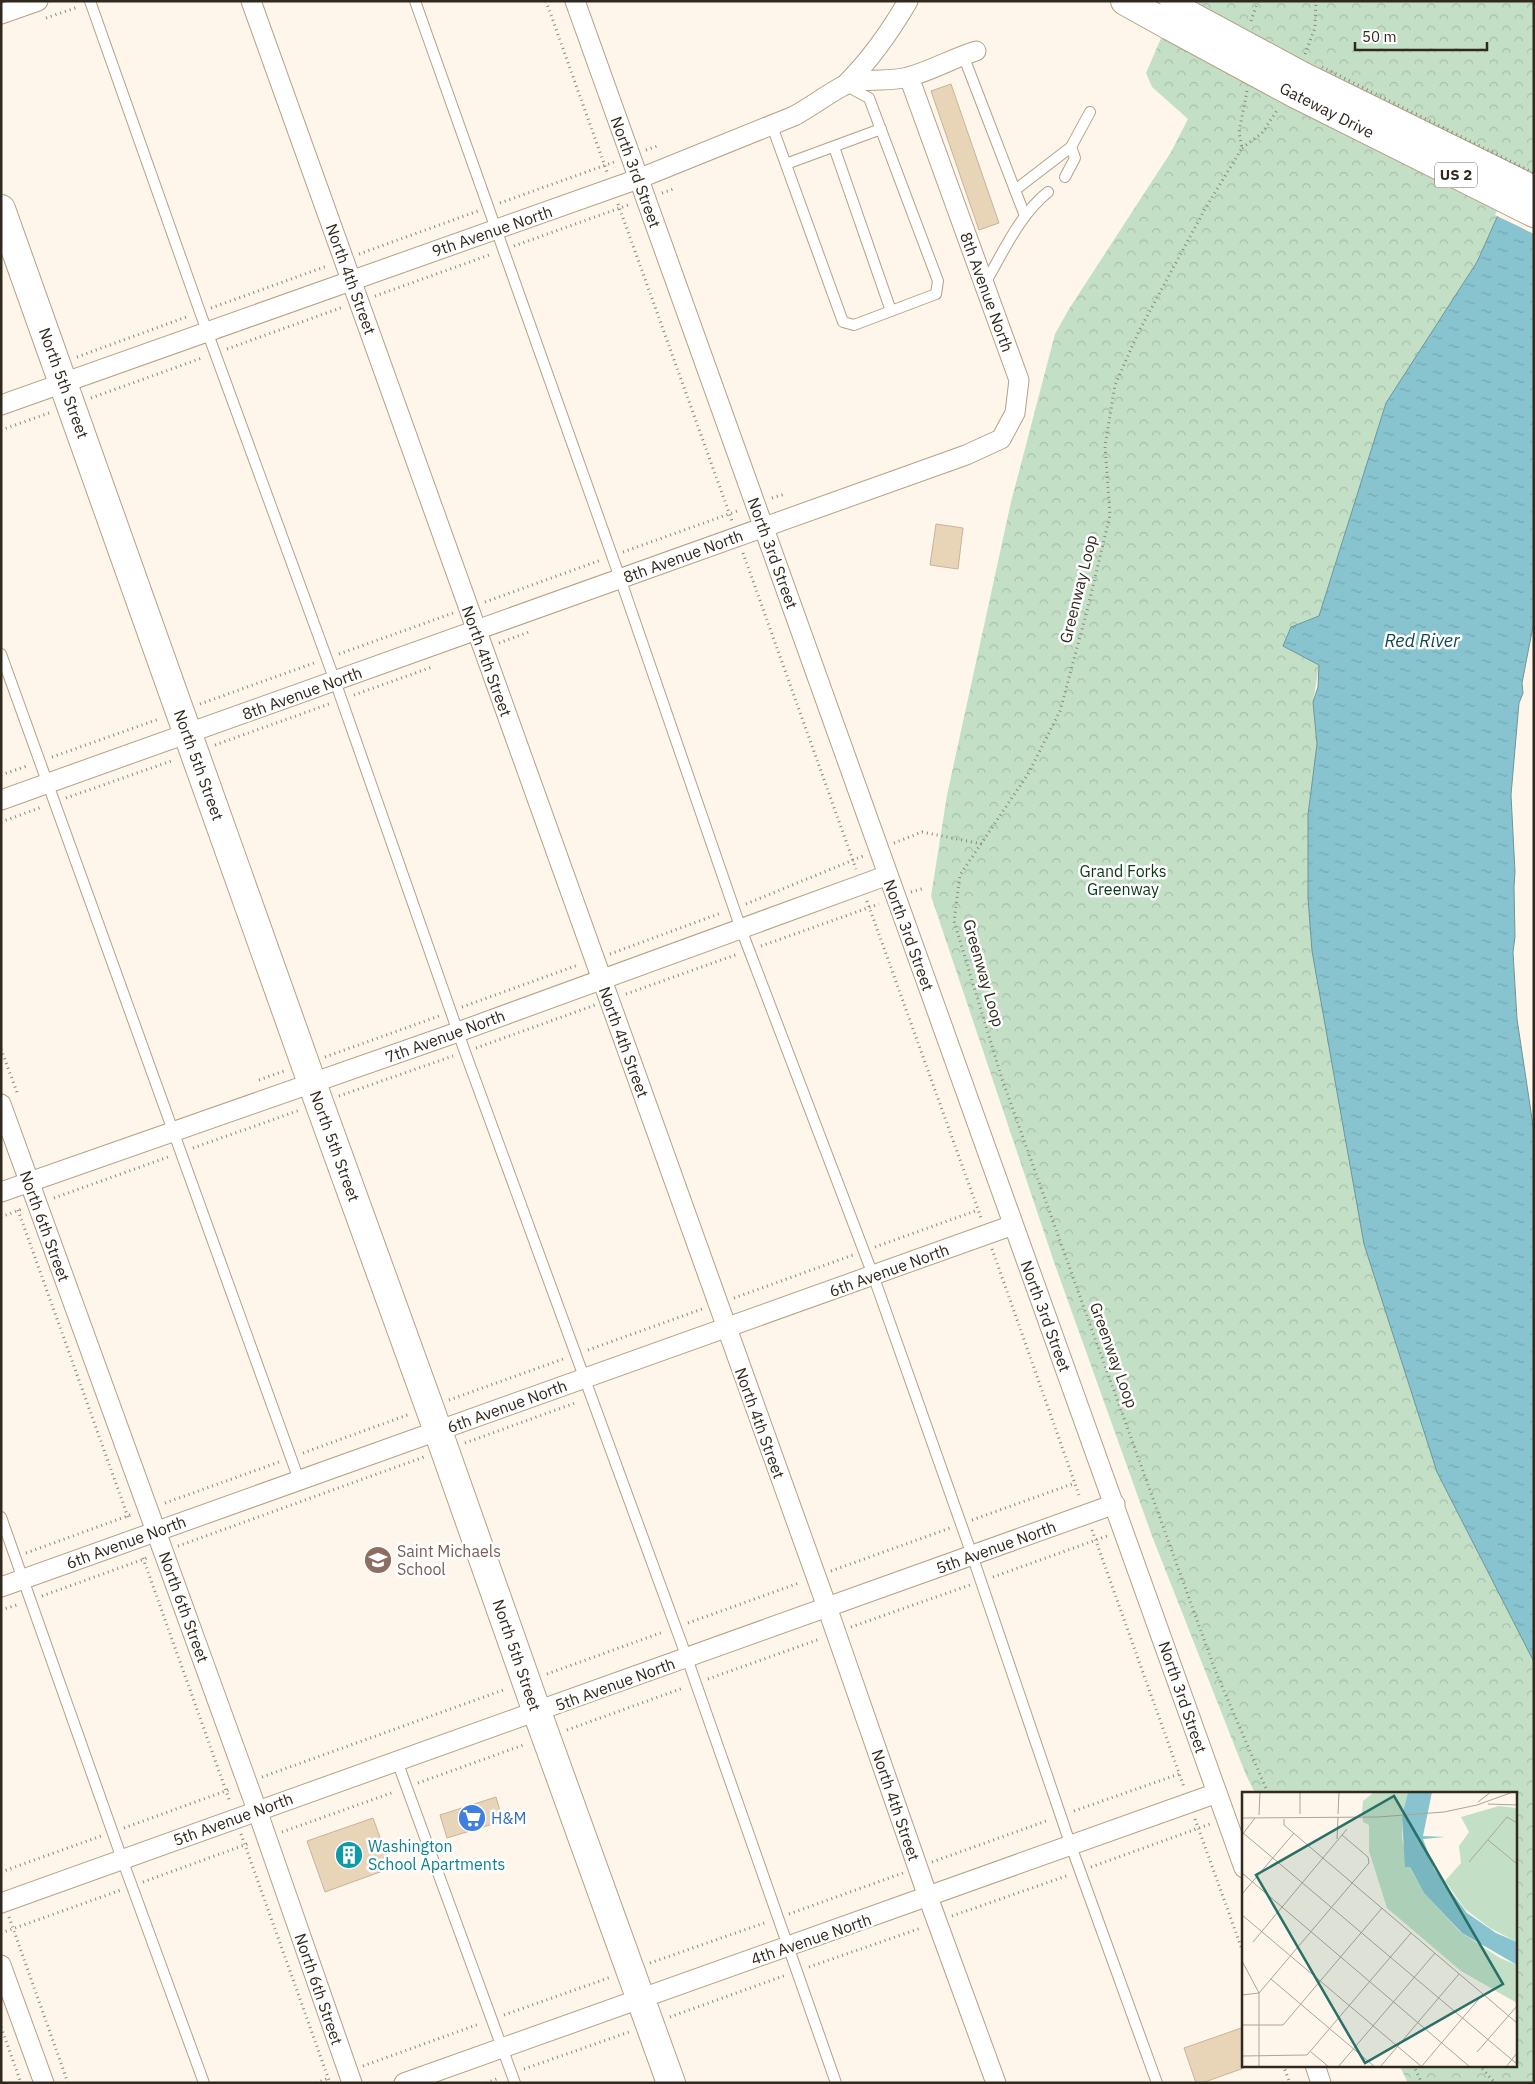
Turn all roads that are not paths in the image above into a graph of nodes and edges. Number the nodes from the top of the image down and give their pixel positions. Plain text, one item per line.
1 (38, 1) edge
2 (90, 1) edge
3 (251, 1) edge
4 (414, 1) edge
5 (575, 1) edge
6 (908, 1) edge
7 (1125, 1) edge
8 (1170, 11) edge
9 (1, 14) edge
10 (970, 53) joint
11 (909, 77) junction
12 (845, 85) junction
13 (1090, 112) dead end
14 (772, 126) junction
15 (881, 129) junction
16 (1389, 131) junction
17 (834, 147) junction
18 (1071, 147) junction
19 (786, 164) junction
20 (1065, 177) dead end
21 (638, 179) junction
22 (1015, 190) junction
23 (1534, 190) edge
24 (1048, 192) dead end
25 (1, 209) edge
26 (1534, 213) edge
27 (1025, 216) junction
28 (497, 229) junction
29 (351, 281) junction
30 (984, 284) junction
31 (891, 311) junction
32 (207, 332) junction
33 (68, 394) junction
34 (1, 405) edge
35 (764, 527) junction
36 (620, 578) junction
37 (476, 630) junction
38 (1, 654) edge
39 (335, 681) junction
40 (187, 733) junction
41 (47, 784) junction
42 (1, 800) edge
43 (888, 876) junction
44 (741, 929) junction
45 (602, 979) junction
46 (458, 1032) junction
47 (312, 1083) junction
48 (1, 1104) edge
49 (173, 1131) junction
50 (29, 1182) junction
51 (6, 1190) edge
52 (1016, 1234) junction
53 (873, 1275) junction
54 (726, 1328) junction
55 (584, 1378) junction
56 (437, 1429) junction
57 (299, 1480) junction
58 (1115, 1504) junction
59 (1, 1517) edge
60 (156, 1531) junction
61 (972, 1555) junction
62 (24, 1579) junction
63 (1, 1587) edge
64 (827, 1607) junction
65 (687, 1658) junction
66 (537, 1712) junction
67 (397, 1761) junction
68 (1217, 1793) junction
69 (258, 1810) junction
70 (1071, 1846) junction
71 (122, 1859) junction
72 (1242, 1863) edge
73 (928, 1897) junction
74 (2, 1902) edge
75 (789, 1946) junction
76 (1, 1965) edge
77 (640, 1998) junction
78 (502, 2048) junction
79 (350, 2077) edge
80 (513, 2078) edge
81 (44, 2083) edge
82 (204, 2083) edge
83 (404, 2083) edge
84 (671, 2083) edge
85 (836, 2083) edge
86 (996, 2083) edge
87 (1157, 2083) edge

1 - 9 street
2 - 32 lane
3 - 29 street, North 4th Street
4 - 28 lane
5 - 21 street, North 3rd Street
6 - 12 street
7 - 8 main road, Gateway Drive / US 2
8 - 16 main road, Gateway Drive / US 2, bridge
10 - 11 street, 9th Avenue North
10 - 22 lane
11 - 12 street, 9th Avenue North
11 - 30 street, 8th Avenue North
12 - 14 street, 9th Avenue North
12 - 15 lane
13 - 18 lane
14 - 19 lane
14 - 21 street, 9th Avenue North
15 - 17 lane
15 - 31 lane
16 - 23 main road, Gateway Drive / US 2
16 - 26 main road, Gateway Drive / US 2
17 - 19 lane
17 - 31 lane
18 - 20 lane
18 - 22 lane
19 - 31 lane
21 - 28 street, 9th Avenue North
21 - 35 street, North 3rd Street
22 - 27 lane
24 - 27 lane
25 - 33 main road, North 5th Street
27 - 30 lane
28 - 29 street, 9th Avenue North
28 - 36 lane
29 - 32 street, 9th Avenue North
29 - 37 street, North 4th Street
30 - 35 street, 8th Avenue North
32 - 33 street, 9th Avenue North
32 - 39 lane
33 - 34 street, 9th Avenue North
33 - 40 main road, North 5th Street
35 - 36 street, 8th Avenue North
35 - 43 street, North 3rd Street
36 - 37 street, 8th Avenue North
36 - 44 lane
37 - 39 street, 8th Avenue North
37 - 45 street, North 4th Street
38 - 41 lane
39 - 40 street, 8th Avenue North
39 - 46 lane
40 - 41 street, 8th Avenue North
40 - 47 main road, North 5th Street
41 - 42 street, 8th Avenue North
41 - 49 lane
43 - 44 street, 7th Avenue North
43 - 52 street, North 3rd Street
44 - 45 street, 7th Avenue North
44 - 53 lane
45 - 46 street, 7th Avenue North
45 - 54 street, North 4th Street
46 - 47 street, 7th Avenue North
46 - 55 lane
47 - 49 street, 7th Avenue North
47 - 56 main road, North 5th Street
48 - 50 street, North 6th Street
49 - 50 street, 7th Avenue North
49 - 57 lane
50 - 51 street, 7th Avenue North
50 - 60 street, North 6th Street
52 - 53 street, 6th Avenue North
52 - 58 street, North 3rd Street
53 - 54 street, 6th Avenue North
53 - 61 lane
54 - 55 street, 6th Avenue North
54 - 64 street, North 4th Street
55 - 56 street, 6th Avenue North
55 - 65 lane
56 - 57 street, 6th Avenue North
56 - 66 main road, North 5th Street
57 - 60 street, 6th Avenue North
58 - 61 street, 5th Avenue North
58 - 68 street, North 3rd Street
59 - 62 lane
60 - 62 street, 6th Avenue North
60 - 69 street, North 6th Street
61 - 64 street, 5th Avenue North
61 - 70 lane
62 - 63 street, 6th Avenue North
62 - 71 lane
64 - 65 street, 5th Avenue North
64 - 73 street, North 4th Street
65 - 66 street, 5th Avenue North
65 - 75 lane
66 - 67 street, 5th Avenue North
66 - 77 main road, North 5th Street
67 - 69 street, 5th Avenue North
67 - 78 lane
68 - 70 street, 4th Avenue North
68 - 72 street, North 3rd Street
69 - 71 street, 5th Avenue North
69 - 79 street, North 6th Street
70 - 73 street, 4th Avenue North
70 - 87 lane
71 - 74 street, 5th Avenue North
71 - 82 lane
73 - 75 street, 4th Avenue North
73 - 86 street, North 4th Street
75 - 77 street, 4th Avenue North
75 - 85 lane
76 - 81 street
77 - 78 street, 4th Avenue North
77 - 84 main road, North 5th Street
78 - 80 lane
78 - 83 street, 4th Avenue North

